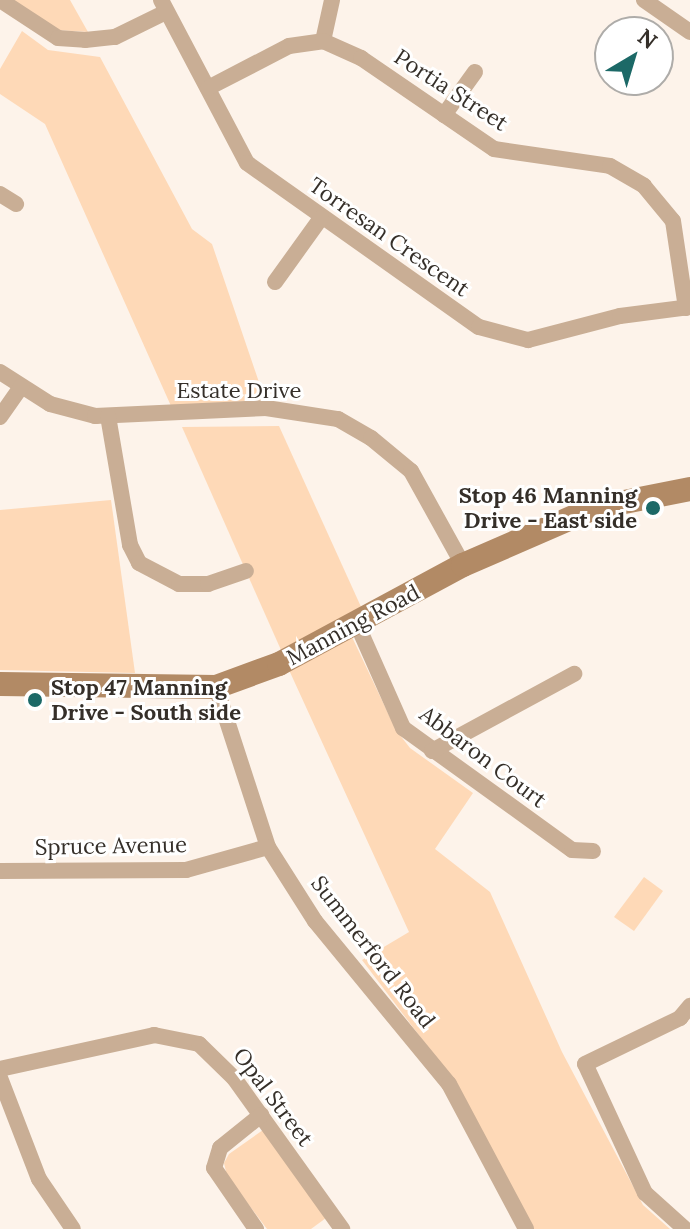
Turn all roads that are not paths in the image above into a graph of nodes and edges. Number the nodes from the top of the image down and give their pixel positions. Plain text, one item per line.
1 (0, 0) edge
2 (332, 0) edge
3 (644, 0) edge
4 (163, 6) edge
5 (690, 32) edge
6 (323, 41) junction
7 (475, 72) dead end
8 (208, 88) junction
9 (444, 115) junction
10 (0, 194) edge
11 (16, 204) dead end
12 (321, 218) junction
13 (275, 282) dead end
14 (688, 307) edge
15 (0, 372) edge
16 (21, 387) junction
17 (108, 416) junction
18 (0, 417) edge
19 (690, 489) edge
20 (463, 565) junction
21 (246, 571) dead end
22 (357, 624) junction
23 (574, 674) dead end
24 (0, 684) edge
25 (216, 687) junction
26 (432, 751) junction
27 (268, 847) junction
28 (593, 851) dead end
29 (0, 871) edge
30 (690, 1006) edge
31 (0, 1069) edge
32 (0, 1078) edge
33 (261, 1115) junction
34 (335, 1226) edge
35 (73, 1229) edge
36 (256, 1229) edge
37 (526, 1229) edge
38 (685, 1229) edge

1 - 4 street
2 - 6 street
3 - 5 street
4 - 8 street, Torresan Crescent
6 - 8 street
6 - 9 street, Portia Street
7 - 9 street
8 - 12 street, Torresan Crescent
9 - 14 street, Portia Street
10 - 11 street
12 - 13 street
12 - 14 street, Torresan Crescent
15 - 16 street, Estate Drive
16 - 17 street, Estate Drive
16 - 18 street
17 - 20 street, Estate Drive
17 - 21 street
19 - 20 street, Manning Road
20 - 22 street, Manning Road
22 - 25 street, Manning Road
22 - 26 street, Abbaron Court
23 - 26 street
24 - 25 street, Manning Road
25 - 27 street, Summerford Road
26 - 28 street, Abbaron Court
27 - 29 street, Spruce Avenue
27 - 37 street, Summerford Road
30 - 38 street
31 - 33 street, Opal Street
32 - 35 street
33 - 34 street, Opal Street
33 - 36 street

